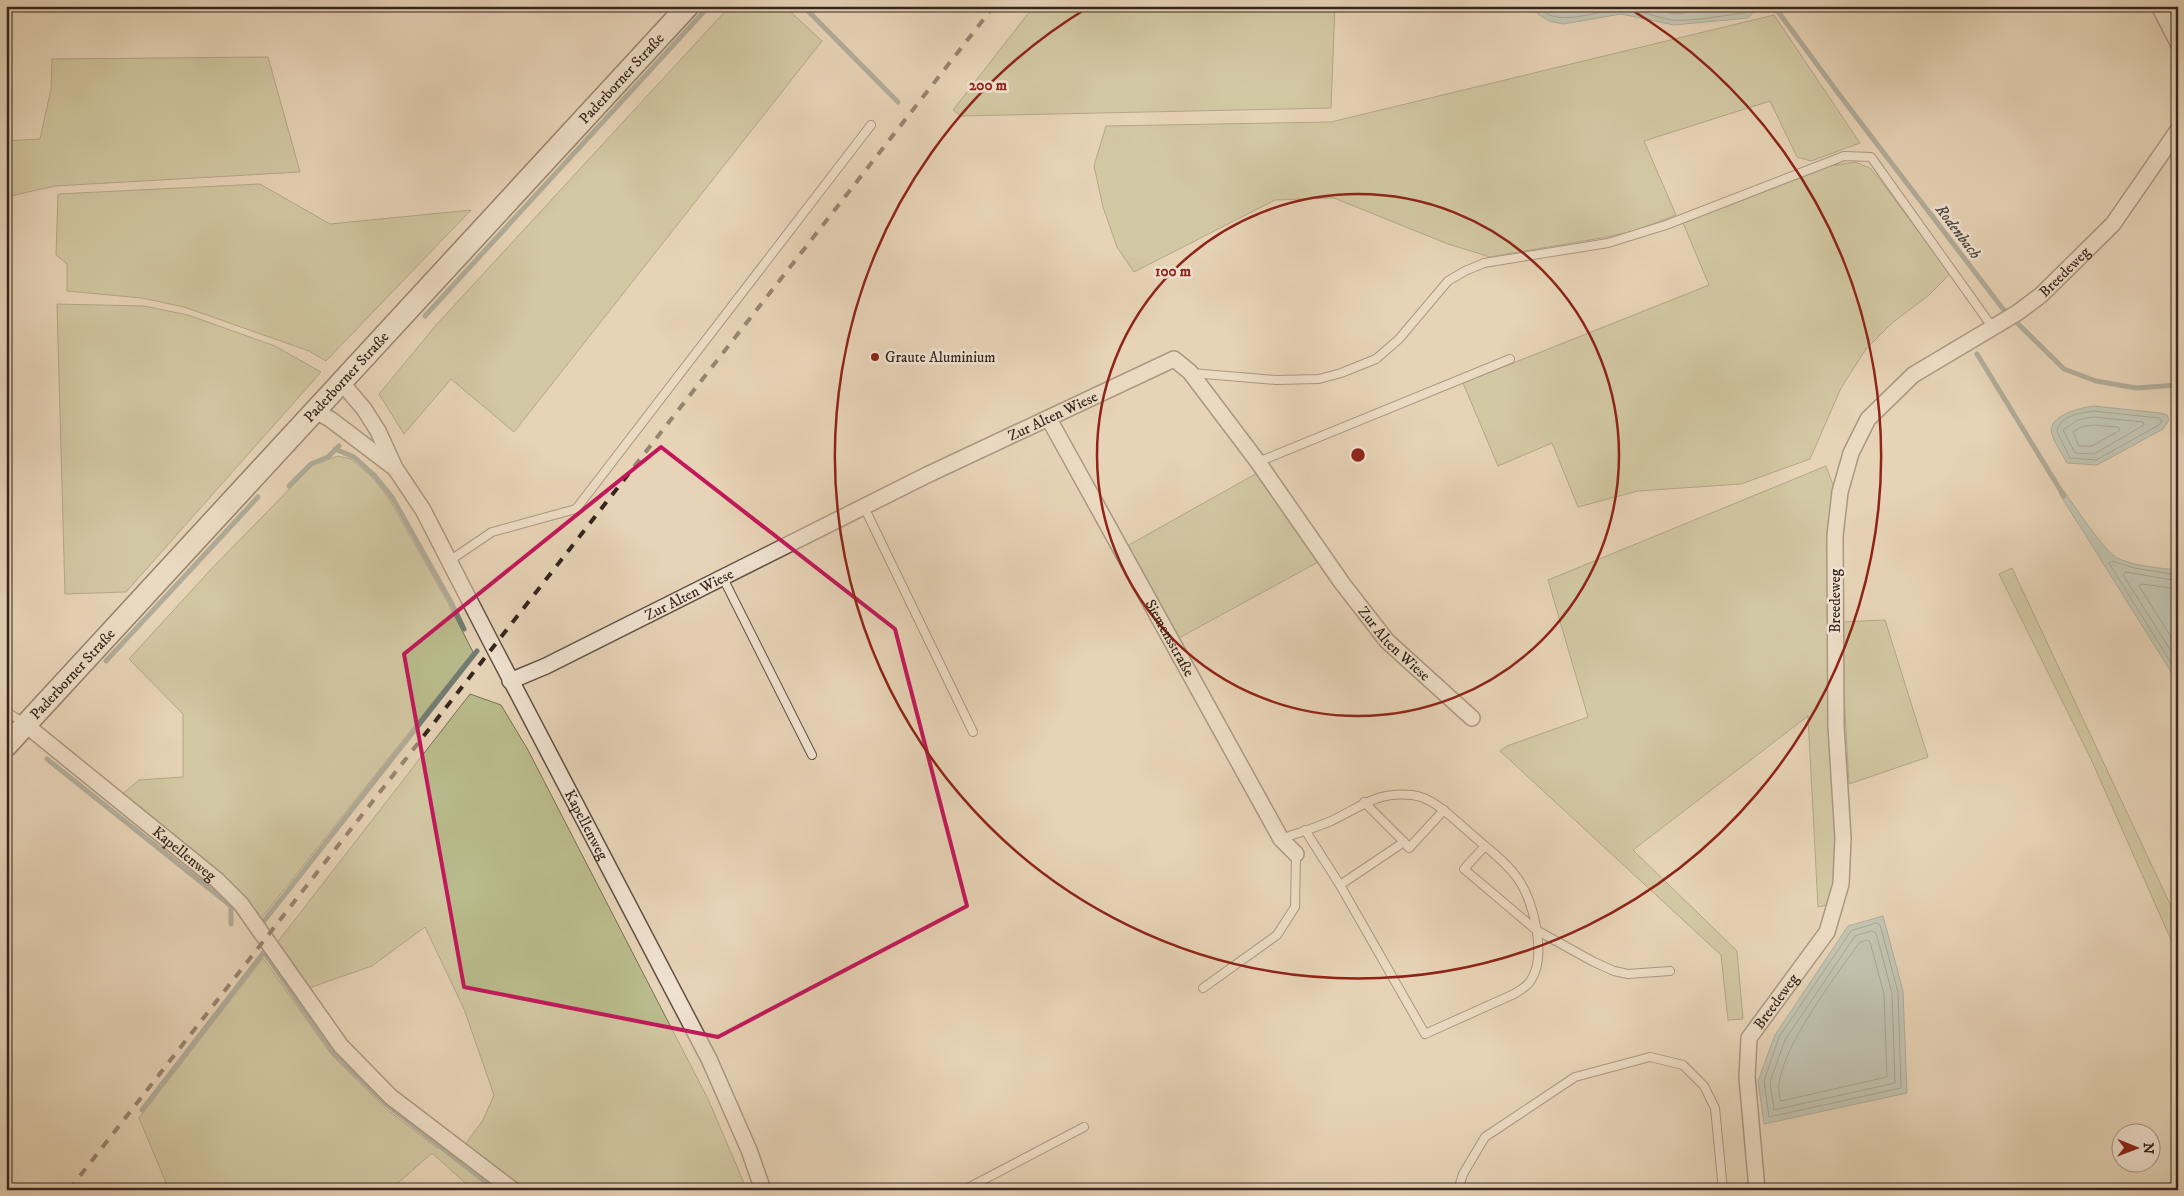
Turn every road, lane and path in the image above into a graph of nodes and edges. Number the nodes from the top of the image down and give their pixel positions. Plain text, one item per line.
1 (688, 6) edge
2 (2160, 6) edge
3 (2178, 43) edge
4 (871, 125) dead end
5 (2178, 130) edge
6 (1996, 326) junction
7 (1510, 359) dead end
8 (1190, 372) junction
9 (342, 383) junction
10 (315, 412) junction
11 (1049, 419) junction
12 (1258, 462) junction
13 (395, 468) junction
14 (864, 507) junction
15 (449, 561) junction
16 (723, 578) junction
17 (510, 681) junction
18 (6, 714) edge
19 (1472, 718) dead end
20 (26, 724) junction
21 (973, 732) dead end
22 (6, 746) edge
23 (812, 755) dead end
24 (1364, 802) junction
25 (1444, 810) junction
26 (1305, 830) junction
27 (1281, 839) junction
28 (1404, 842) junction
29 (1484, 846) junction
30 (1296, 854) joint
31 (1340, 885) junction
32 (1536, 930) junction
33 (1670, 971) dead end
34 (1203, 988) dead end
35 (1084, 1127) dead end
36 (513, 1190) edge
37 (763, 1190) edge
38 (964, 1190) edge
39 (1458, 1190) edge
40 (1723, 1190) edge
41 (1757, 1190) edge

1 - 9 main road, Paderborner Straße
2 - 3 street
4 - 15 lane
5 - 6 street, Breedeweg
6 - 8 lane
6 - 41 street, Breedeweg
7 - 12 lane
8 - 11 street, Zur Alten Wiese
8 - 12 street, Zur Alten Wiese
9 - 10 main road, Paderborner Straße
9 - 13 street, Kapellenweg
10 - 13 street, Kapellenweg
10 - 20 main road, Paderborner Straße
11 - 14 street, Zur Alten Wiese
11 - 27 street, Siemensstraße
12 - 19 street, Zur Alten Wiese
13 - 15 street, Kapellenweg
14 - 16 street, Zur Alten Wiese
14 - 21 lane
15 - 17 street, Kapellenweg
16 - 17 street, Zur Alten Wiese
16 - 23 lane
17 - 37 street, Kapellenweg
18 - 20 lane
20 - 22 main road, Paderborner Straße
20 - 36 street, Kapellenweg
24 - 25 lane
24 - 26 lane
24 - 28 lane
25 - 28 lane
25 - 29 lane
26 - 27 lane
26 - 31 lane
27 - 30 street, Siemensstraße
28 - 31 lane
29 - 32 lane
29 - 32 lane
30 - 34 lane
31 - 32 lane
32 - 33 lane
35 - 38 lane
39 - 40 lane

